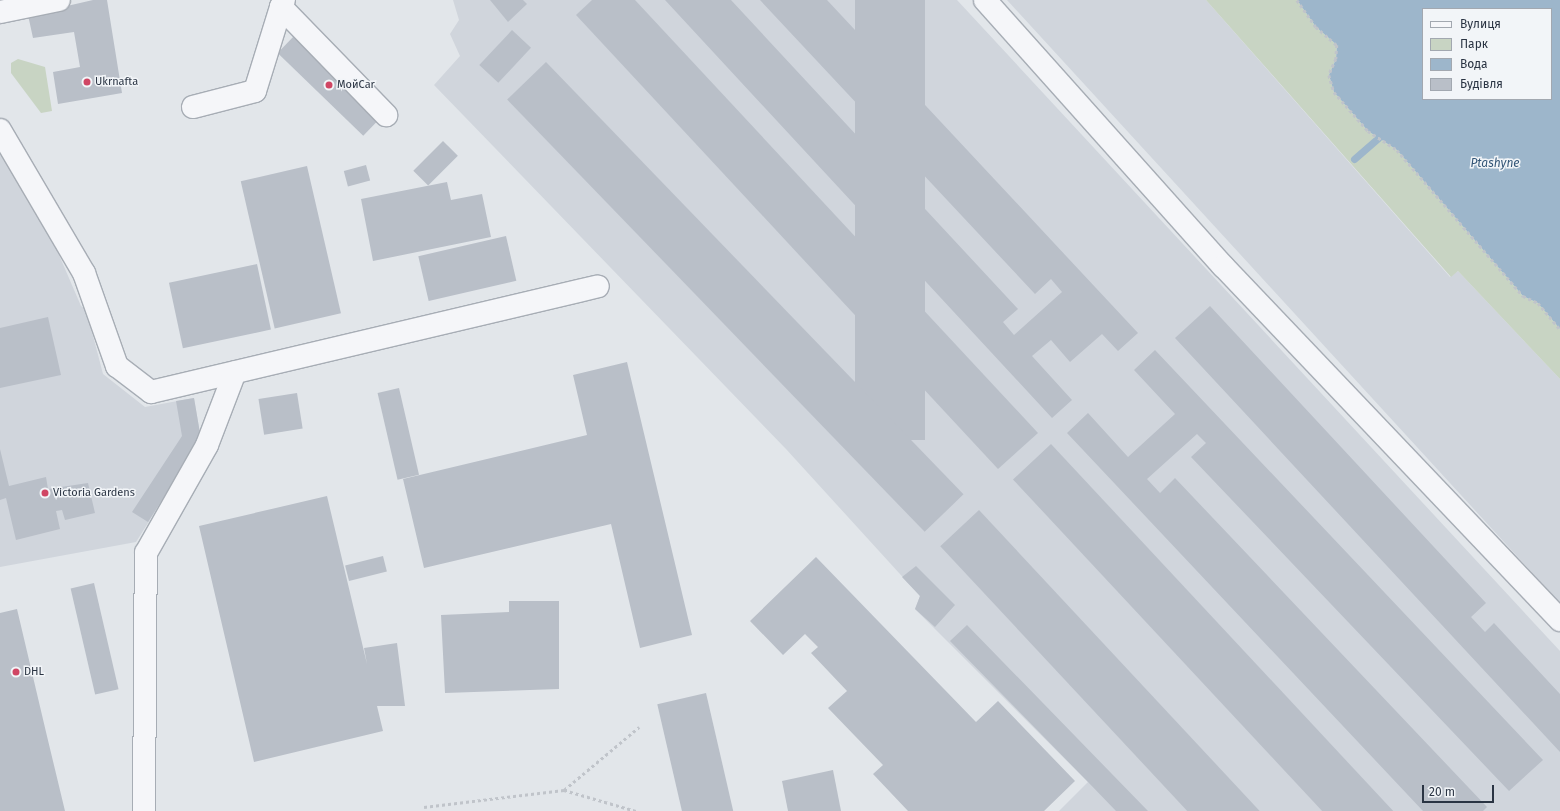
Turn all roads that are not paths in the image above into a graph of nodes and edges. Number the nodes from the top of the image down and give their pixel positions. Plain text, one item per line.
1 (59, 0) edge
2 (985, 0) edge
3 (282, 4) edge
4 (0, 12) edge
5 (193, 107) dead end
6 (386, 114) dead end
7 (0, 130) edge
8 (598, 286) dead end
9 (234, 372) junction
10 (1560, 620) edge
11 (144, 811) edge

1 - 4 lane
2 - 10 lane
3 - 5 lane
3 - 6 lane
7 - 9 lane
8 - 9 lane
9 - 11 lane

